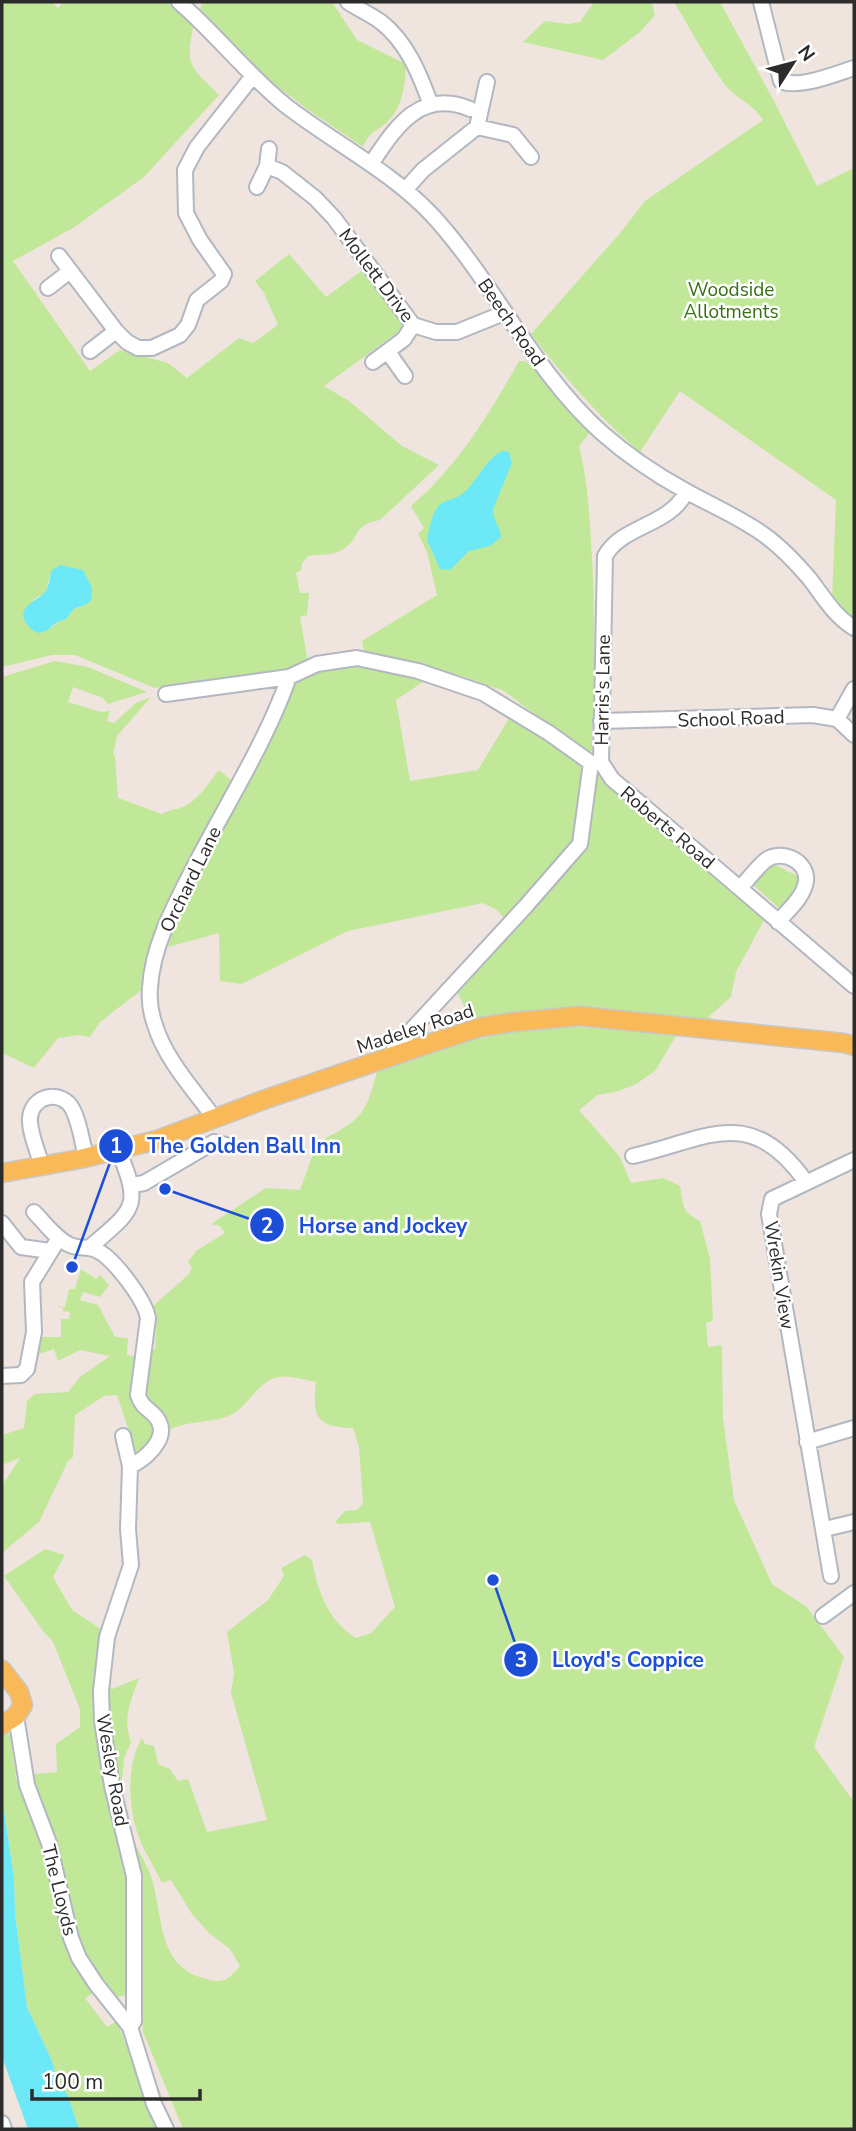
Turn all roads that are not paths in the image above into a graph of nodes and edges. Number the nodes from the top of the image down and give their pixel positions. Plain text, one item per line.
1 (179, 2) edge
2 (348, 2) edge
3 (761, 2) edge
4 (854, 68) edge
5 (252, 77) junction
6 (487, 82) dead end
7 (431, 105) junction
8 (470, 109) dead end
9 (477, 127) junction
10 (269, 149) dead end
11 (531, 158) dead end
12 (370, 164) junction
13 (267, 166) junction
14 (257, 187) dead end
15 (405, 190) junction
16 (59, 256) dead end
17 (70, 271) junction
18 (48, 289) dead end
19 (504, 313) junction
20 (413, 325) junction
21 (116, 331) junction
22 (90, 351) dead end
23 (388, 352) junction
24 (373, 362) dead end
25 (405, 376) dead end
26 (686, 492) junction
27 (854, 628) edge
28 (289, 677) junction
29 (854, 689) edge
30 (166, 694) dead end
31 (837, 719) junction
32 (601, 721) junction
33 (854, 735) edge
34 (596, 763) junction
35 (740, 888) junction
36 (778, 922) junction
37 (854, 986) edge
38 (854, 1046) edge
39 (391, 1058) junction
40 (215, 1119) junction
41 (226, 1145) dead end
42 (118, 1149) junction
43 (633, 1156) dead end
44 (86, 1157) junction
45 (854, 1160) edge
46 (42, 1166) junction
47 (3, 1172) edge
48 (806, 1182) junction
49 (132, 1185) junction
50 (34, 1212) dead end
51 (2, 1223) edge
52 (59, 1238) junction
53 (89, 1248) junction
54 (50, 1251) junction
55 (2, 1376) edge
56 (854, 1429) edge
57 (123, 1436) dead end
58 (807, 1442) junction
59 (130, 1466) junction
60 (854, 1522) edge
61 (825, 1529) junction
62 (831, 1576) dead end
63 (854, 1593) edge
64 (823, 1616) dead end
65 (2, 1670) edge
66 (9, 1720) edge
67 (135, 1992) junction
68 (113, 2004) junction
69 (130, 2027) junction
70 (2, 2123) edge
71 (4, 2129) edge
72 (166, 2129) edge

1 - 5 street, Beech Road
2 - 7 street
3 - 4 street
5 - 12 street, Beech Road
5 - 21 street
6 - 9 street
7 - 8 street
7 - 12 street
9 - 11 street
9 - 15 street
10 - 13 street
12 - 15 street, Beech Road
13 - 14 street
13 - 20 street, Mollett Drive
15 - 19 street, Beech Road
16 - 17 street
17 - 18 street
17 - 21 street
19 - 20 street, Mollett Drive
19 - 26 street, Beech Road
20 - 23 street
21 - 22 street
23 - 24 street
23 - 25 street
26 - 27 street, Beech Road
26 - 32 street, Harris's Lane
28 - 30 street
28 - 34 street
28 - 40 street, Orchard Lane
29 - 31 street
31 - 32 street, School Road
31 - 33 street
32 - 34 street, Harris's Lane
34 - 35 street, Roberts Road
34 - 39 street, Harris's Lane
35 - 36 street, Roberts Road
35 - 36 street
36 - 37 street, Roberts Road
38 - 39 main road, Madeley Road
39 - 40 main road, Madeley Road
40 - 42 main road, Madeley Road
41 - 49 street
42 - 44 main road, Madeley Road
42 - 49 street
43 - 48 street
44 - 46 main road, Madeley Road
44 - 46 street
45 - 48 street, Wrekin View
46 - 47 main road, Madeley Road
48 - 58 street, Wrekin View
49 - 53 street
50 - 52 street
51 - 54 street
52 - 53 street
52 - 54 street
53 - 59 street
54 - 55 street
56 - 58 street
57 - 59 street, Wesley Road
58 - 61 street, Wrekin View
59 - 67 street, Wesley Road
60 - 61 street
61 - 62 street, Wrekin View
63 - 64 street
65 - 66 main road
66 - 68 street, The Lloyds
67 - 68 street
67 - 69 street, Wesley Road
68 - 69 street, The Lloyds
69 - 72 street, The Lloyds
70 - 71 street

